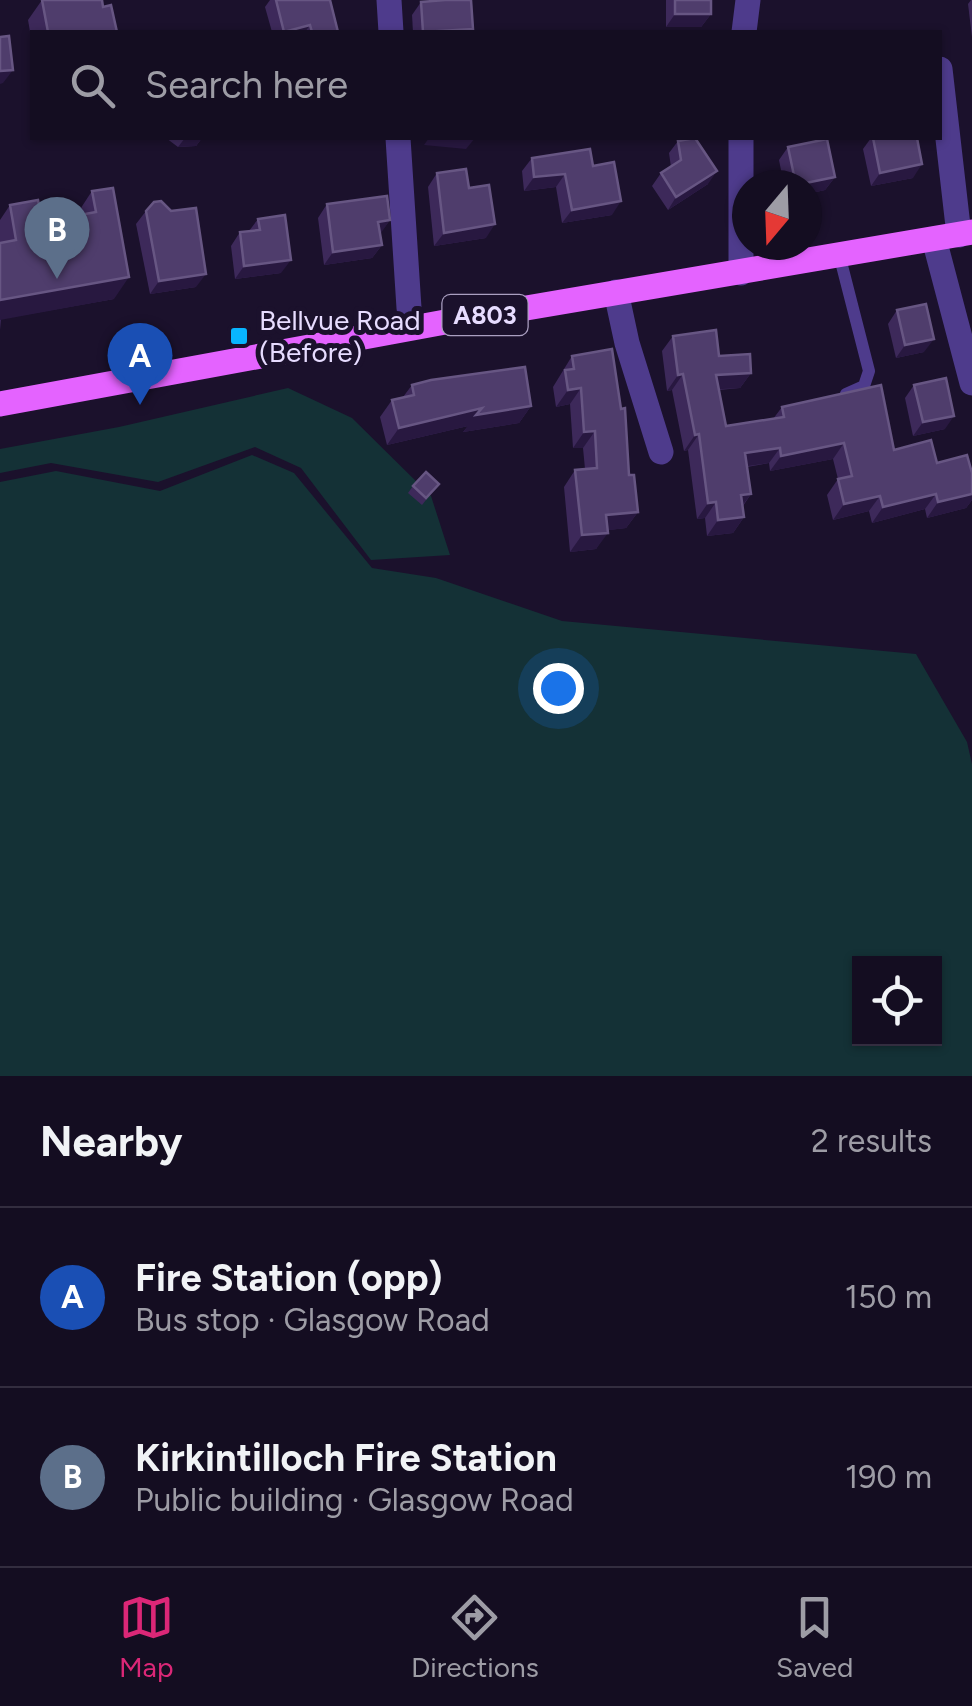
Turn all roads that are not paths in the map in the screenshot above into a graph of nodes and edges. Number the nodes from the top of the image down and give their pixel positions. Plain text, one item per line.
1 (389, 0) edge
2 (748, 0) edge
3 (391, 30) edge
4 (744, 30) edge
5 (942, 91) edge
6 (398, 140) edge
7 (741, 140) edge
8 (955, 235) edge
9 (840, 254) junction
10 (741, 273) junction
11 (616, 292) junction
12 (409, 308) dead end
13 (972, 383) edge
14 (839, 396) edge
15 (0, 404) edge
16 (661, 452) dead end

1 - 3 street
2 - 4 street
5 - 8 street
6 - 12 street
7 - 10 street
8 - 9 main road, A803
8 - 13 street
9 - 10 main road, A803
9 - 14 lane
10 - 11 main road, A803
11 - 15 main road, A803
11 - 16 street

